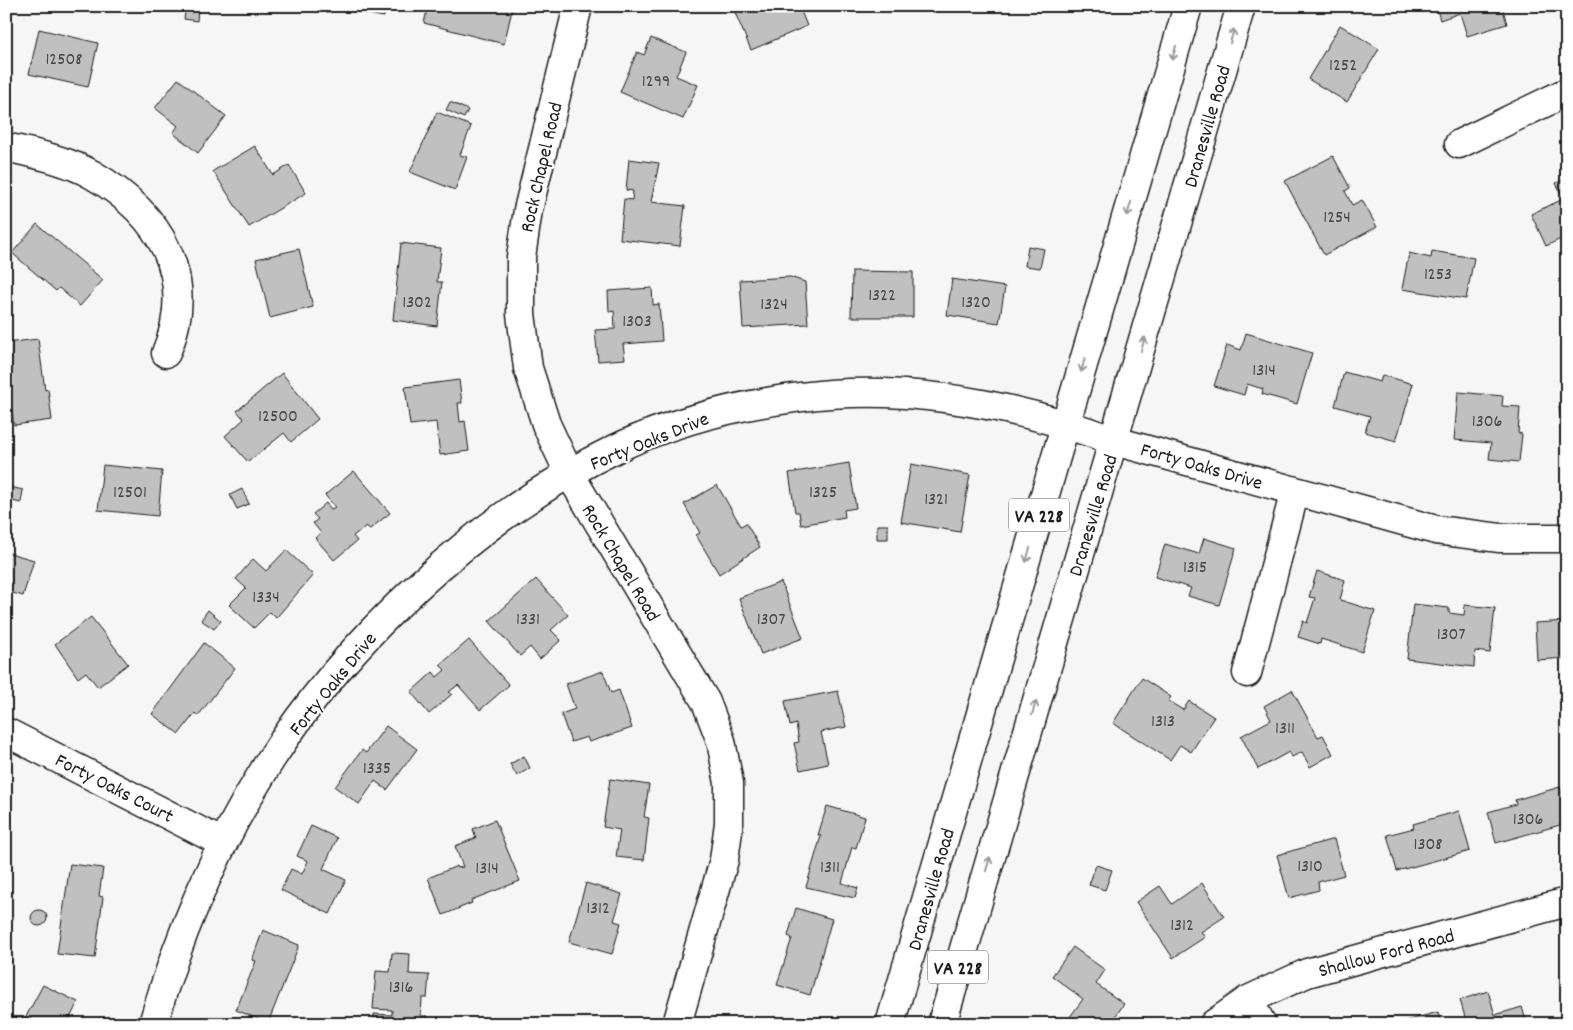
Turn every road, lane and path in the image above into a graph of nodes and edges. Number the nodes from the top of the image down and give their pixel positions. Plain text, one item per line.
1 (578, 6) edge
2 (1188, 6) edge
3 (1241, 6) edge
4 (1567, 92) edge
5 (1458, 144) dead end
6 (6, 147) edge
7 (166, 352) dead end
8 (1066, 424) junction
9 (1115, 441) junction
10 (569, 473) junction
11 (1295, 491) junction
12 (1567, 538) edge
13 (1247, 673) dead end
14 (6, 732) edge
15 (223, 842) junction
16 (1567, 902) edge
17 (1248, 1000) junction
18 (153, 1024) edge
19 (677, 1024) edge
20 (890, 1024) edge
21 (942, 1024) edge
22 (1214, 1024) edge
23 (1262, 1024) edge

1 - 10 street, Rock Chapel Road
2 -> 8 street, Dranesville Road / VA 228
9 -> 3 street, Dranesville Road / VA 228
4 - 5 street
6 - 7 street
8 - 9 street, Forty Oaks Drive
8 - 10 street, Forty Oaks Drive
8 -> 20 street, Dranesville Road / VA 228
9 - 11 street, Forty Oaks Drive
21 -> 9 street, Dranesville Road / VA 228
10 - 15 street, Forty Oaks Drive
10 - 19 street, Rock Chapel Road
11 - 12 street, Forty Oaks Drive
11 - 13 street
14 - 15 street, Forty Oaks Court
15 - 18 street, Forty Oaks Drive
16 - 17 street, Shallow Ford Road
17 - 22 street, Shallow Ford Road
17 - 23 street

